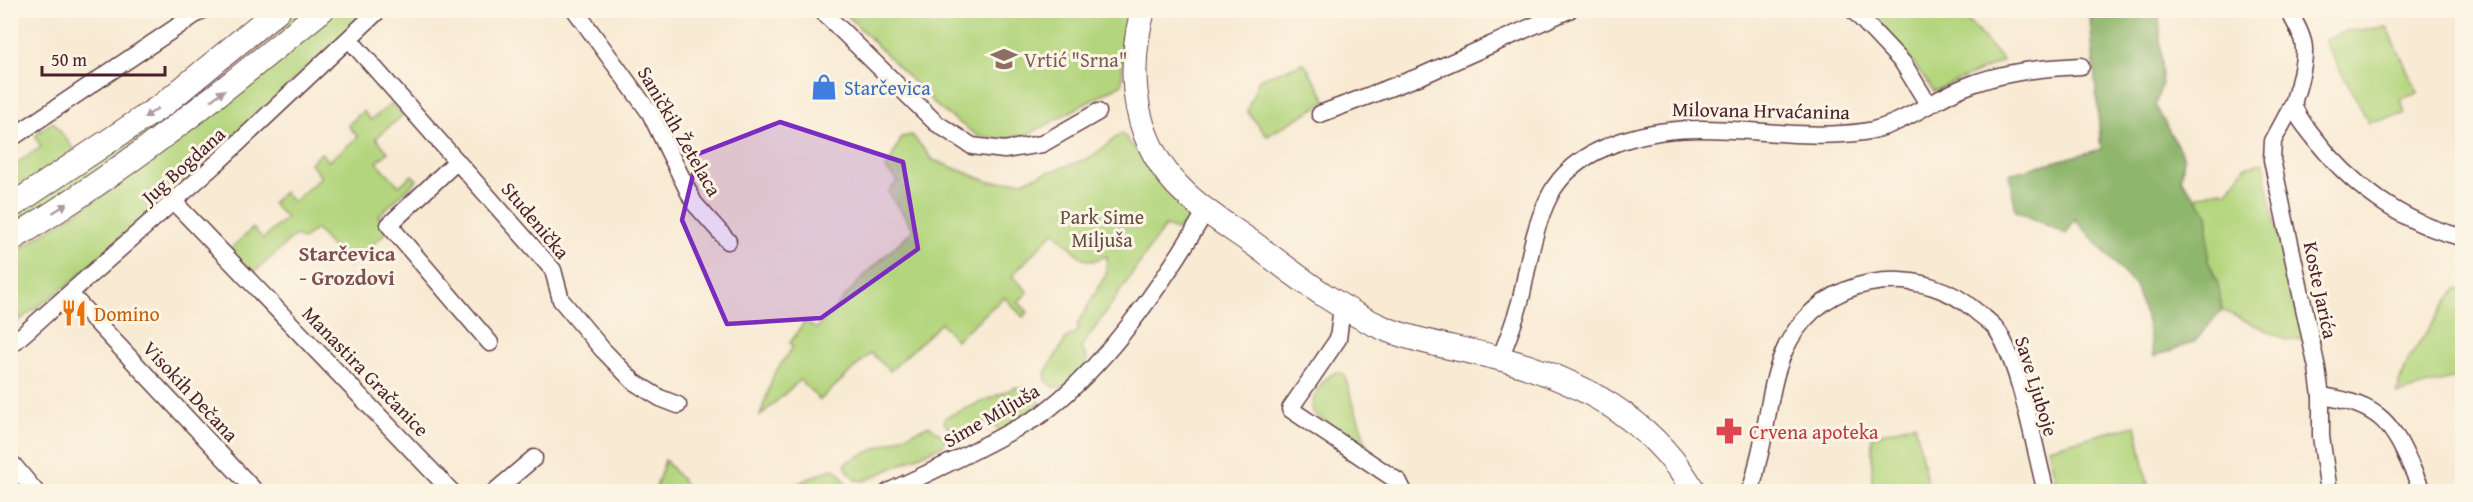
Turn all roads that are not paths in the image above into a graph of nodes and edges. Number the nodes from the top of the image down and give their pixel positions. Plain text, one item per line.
1 (202, 10) edge
2 (278, 10) edge
3 (322, 10) edge
4 (379, 10) edge
5 (575, 10) edge
6 (821, 10) edge
7 (1143, 10) edge
8 (1569, 10) edge
9 (1852, 10) edge
10 (2288, 10) edge
11 (349, 39) junction
12 (2081, 66) dead end
13 (1928, 104) junction
14 (2293, 104) junction
15 (1098, 112) dead end
16 (1320, 114) dead end
17 (10, 139) edge
18 (457, 161) junction
19 (174, 202) junction
20 (10, 207) edge
21 (1207, 209) junction
22 (2463, 237) edge
23 (10, 240) edge
24 (728, 241) dead end
25 (70, 294) junction
26 (1342, 307) junction
27 (490, 343) dead end
28 (10, 346) edge
29 (1500, 359) junction
30 (2321, 396) junction
31 (678, 405) dead end
32 (534, 458) dead end
33 (10, 461) edge
34 (1750, 490) edge
35 (36, 492) edge
36 (256, 492) edge
37 (452, 492) edge
38 (494, 492) edge
39 (888, 492) edge
40 (1404, 492) edge
41 (1694, 492) edge
42 (2046, 492) edge
43 (2329, 492) edge
44 (2423, 492) edge

1 - 17 street
2 -> 20 street
23 -> 3 street
4 - 11 street, Jug Bogdana
5 - 24 street, Saničkih Žetelaca
6 - 15 street
7 - 21 street
8 - 16 street
9 - 13 street
10 - 14 street, Koste Jarića
11 - 18 street, Studenička
11 - 19 street, Jug Bogdana
12 - 13 street, Milovana Hrvaćanina
13 - 29 street, Milovana Hrvaćanina
14 - 22 street
14 - 30 street, Koste Jarića
18 - 27 street
18 - 31 street, Studenička
19 - 25 street, Jug Bogdana
19 - 37 street, Manastira Gračanice
21 - 26 street
21 - 39 street, Sime Miljuša
25 - 28 street, Jug Bogdana
25 - 36 street, Visokih Dečana
26 - 29 street
26 - 40 street
29 - 41 street
30 - 43 street, Koste Jarića
30 - 44 street
32 - 38 street
33 - 35 street
34 - 42 street, Save Ljuboje

